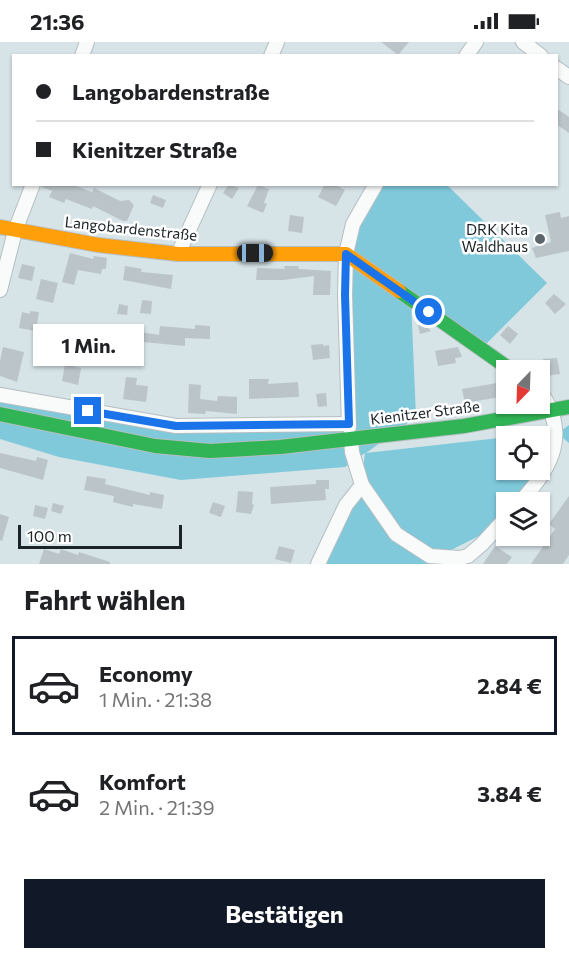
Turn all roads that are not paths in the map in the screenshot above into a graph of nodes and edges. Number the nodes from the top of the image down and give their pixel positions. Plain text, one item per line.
1 (523, 42) edge
2 (538, 54) edge
3 (32, 186) edge
4 (209, 186) edge
5 (375, 186) edge
6 (0, 227) edge
7 (15, 231) junction
8 (178, 254) junction
9 (346, 254) junction
10 (0, 290) edge
11 (497, 360) edge
12 (0, 395) edge
13 (550, 398) edge
14 (564, 408) edge
15 (0, 414) edge
16 (350, 430) junction
17 (362, 485) junction
18 (529, 492) edge
19 (496, 529) edge
20 (318, 564) edge

1 - 2 street
3 - 7 street
4 - 8 street
5 - 9 street
6 - 7 street, Langobardenstraße
7 - 8 street, Langobardenstraße
7 - 10 street
8 - 9 street, Langobardenstraße
9 - 11 street
9 - 16 street
12 - 16 street, Kienitzer Straße
13 - 14 street
14 - 16 street, Kienitzer Straße
14 - 18 street
15 - 16 street, Kienitzer Straße
16 - 17 street
17 - 19 street
17 - 20 street

